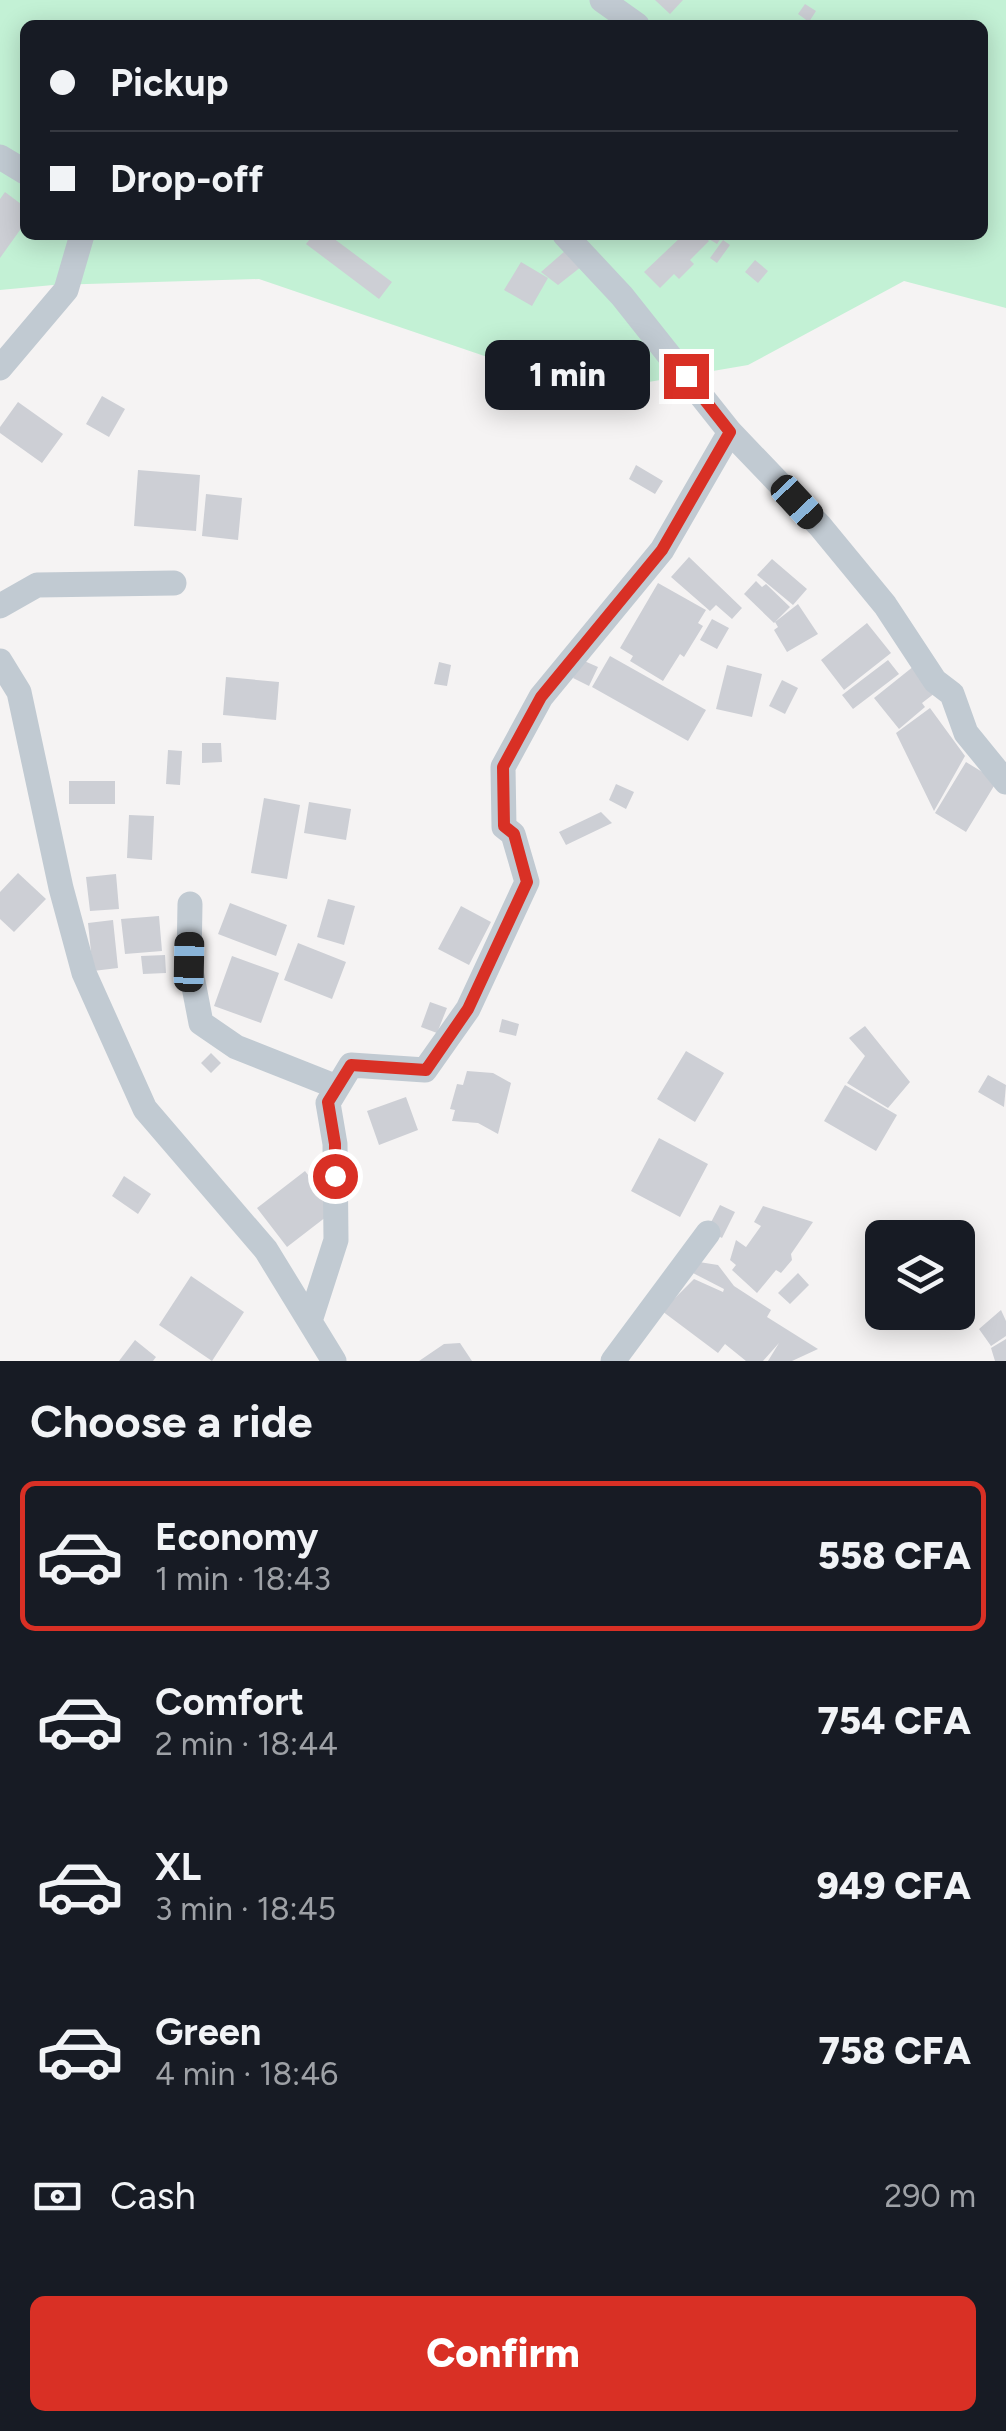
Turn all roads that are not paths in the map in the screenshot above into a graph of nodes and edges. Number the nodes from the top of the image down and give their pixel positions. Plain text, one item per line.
1 (602, 0) edge
2 (630, 20) edge
3 (81, 240) edge
4 (570, 240) edge
5 (0, 368) edge
6 (730, 432) junction
7 (174, 583) dead end
8 (0, 606) edge
9 (0, 660) edge
10 (1006, 782) edge
11 (190, 904) dead end
12 (338, 1087) junction
13 (708, 1233) dead end
14 (310, 1321) junction
15 (334, 1361) edge
16 (614, 1361) edge

1 - 2 street
3 - 5 street
4 - 6 street
6 - 10 street
6 - 12 street
7 - 8 street
9 - 14 street
11 - 12 street
12 - 14 street
13 - 16 street
14 - 15 street

